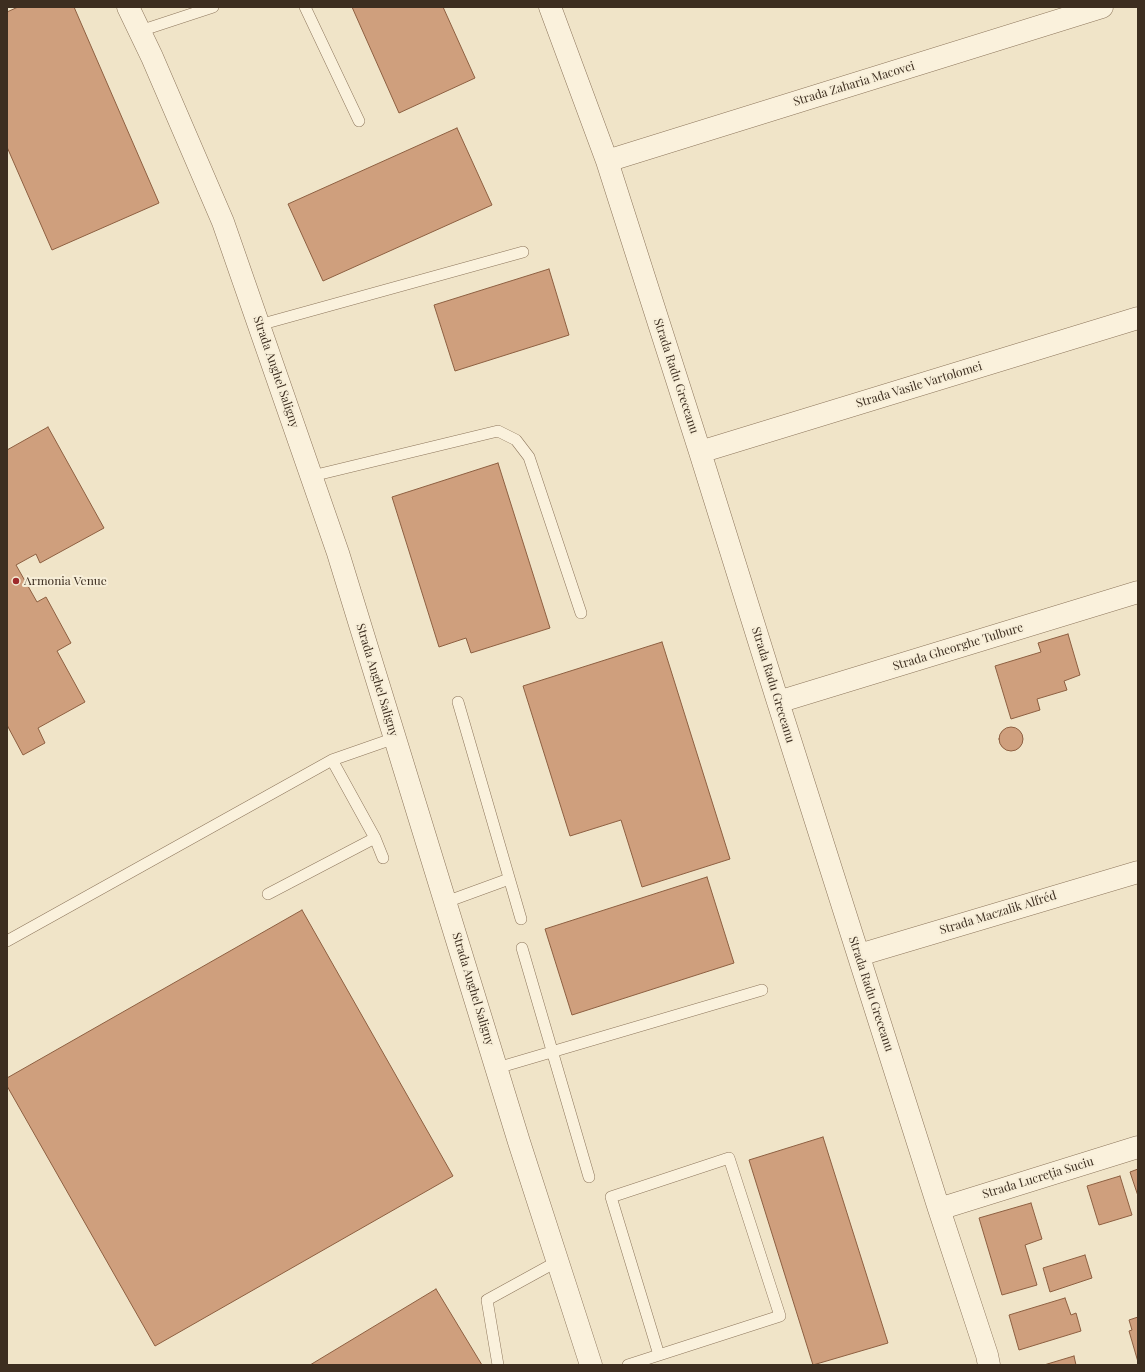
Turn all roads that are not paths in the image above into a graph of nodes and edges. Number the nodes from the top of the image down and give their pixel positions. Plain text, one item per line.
1 (128, 7) edge
2 (213, 7) edge
3 (305, 7) edge
4 (550, 7) edge
5 (1102, 7) edge
6 (140, 31) junction
7 (359, 121) dead end
8 (607, 161) junction
9 (523, 252) dead end
10 (1138, 318) edge
11 (259, 325) junction
12 (700, 452) junction
13 (312, 476) junction
14 (1138, 592) edge
15 (581, 613) dead end
16 (458, 702) dead end
17 (778, 702) junction
18 (395, 738) junction
19 (332, 760) junction
20 (374, 838) junction
21 (383, 858) dead end
22 (1138, 872) edge
23 (509, 879) junction
24 (268, 894) dead end
25 (446, 902) junction
26 (520, 919) dead end
27 (7, 941) edge
28 (522, 948) dead end
29 (859, 955) junction
30 (762, 990) dead end
31 (552, 1052) junction
32 (497, 1068) junction
33 (1138, 1148) edge
34 (589, 1177) dead end
35 (939, 1209) junction
36 (558, 1261) junction
37 (659, 1355) junction
38 (498, 1365) edge
39 (591, 1365) edge
40 (628, 1365) edge
41 (989, 1365) edge

1 - 6 street, Strada Anghel Saligny
2 - 6 lane
3 - 7 lane
4 - 8 street, Strada Radu Greceanu
5 - 8 street, Strada Zaharia Macovei
6 - 11 street, Strada Anghel Saligny
8 - 12 street, Strada Radu Greceanu
9 - 11 lane
10 - 12 street, Strada Vasile Vartolomei
11 - 13 street, Strada Anghel Saligny
12 - 17 street, Strada Radu Greceanu
13 - 15 lane
13 - 18 street, Strada Anghel Saligny
14 - 17 street, Strada Gheorghe Tulbure
16 - 23 lane
17 - 29 street, Strada Radu Greceanu
18 - 19 lane
18 - 25 street, Strada Anghel Saligny
19 - 20 lane
19 - 27 lane
20 - 21 lane
20 - 24 lane
22 - 29 street, Strada Maczalik Alfréd
23 - 25 lane
23 - 26 lane
25 - 32 street, Strada Anghel Saligny
28 - 31 lane
29 - 35 street, Strada Radu Greceanu
30 - 31 lane
31 - 32 lane
31 - 34 lane
32 - 36 street, Strada Anghel Saligny
33 - 35 street, Strada Lucreția Suciu
35 - 41 street, Strada Radu Greceanu
36 - 38 lane
36 - 39 street, Strada Anghel Saligny
37 - 37 lane
37 - 40 lane

